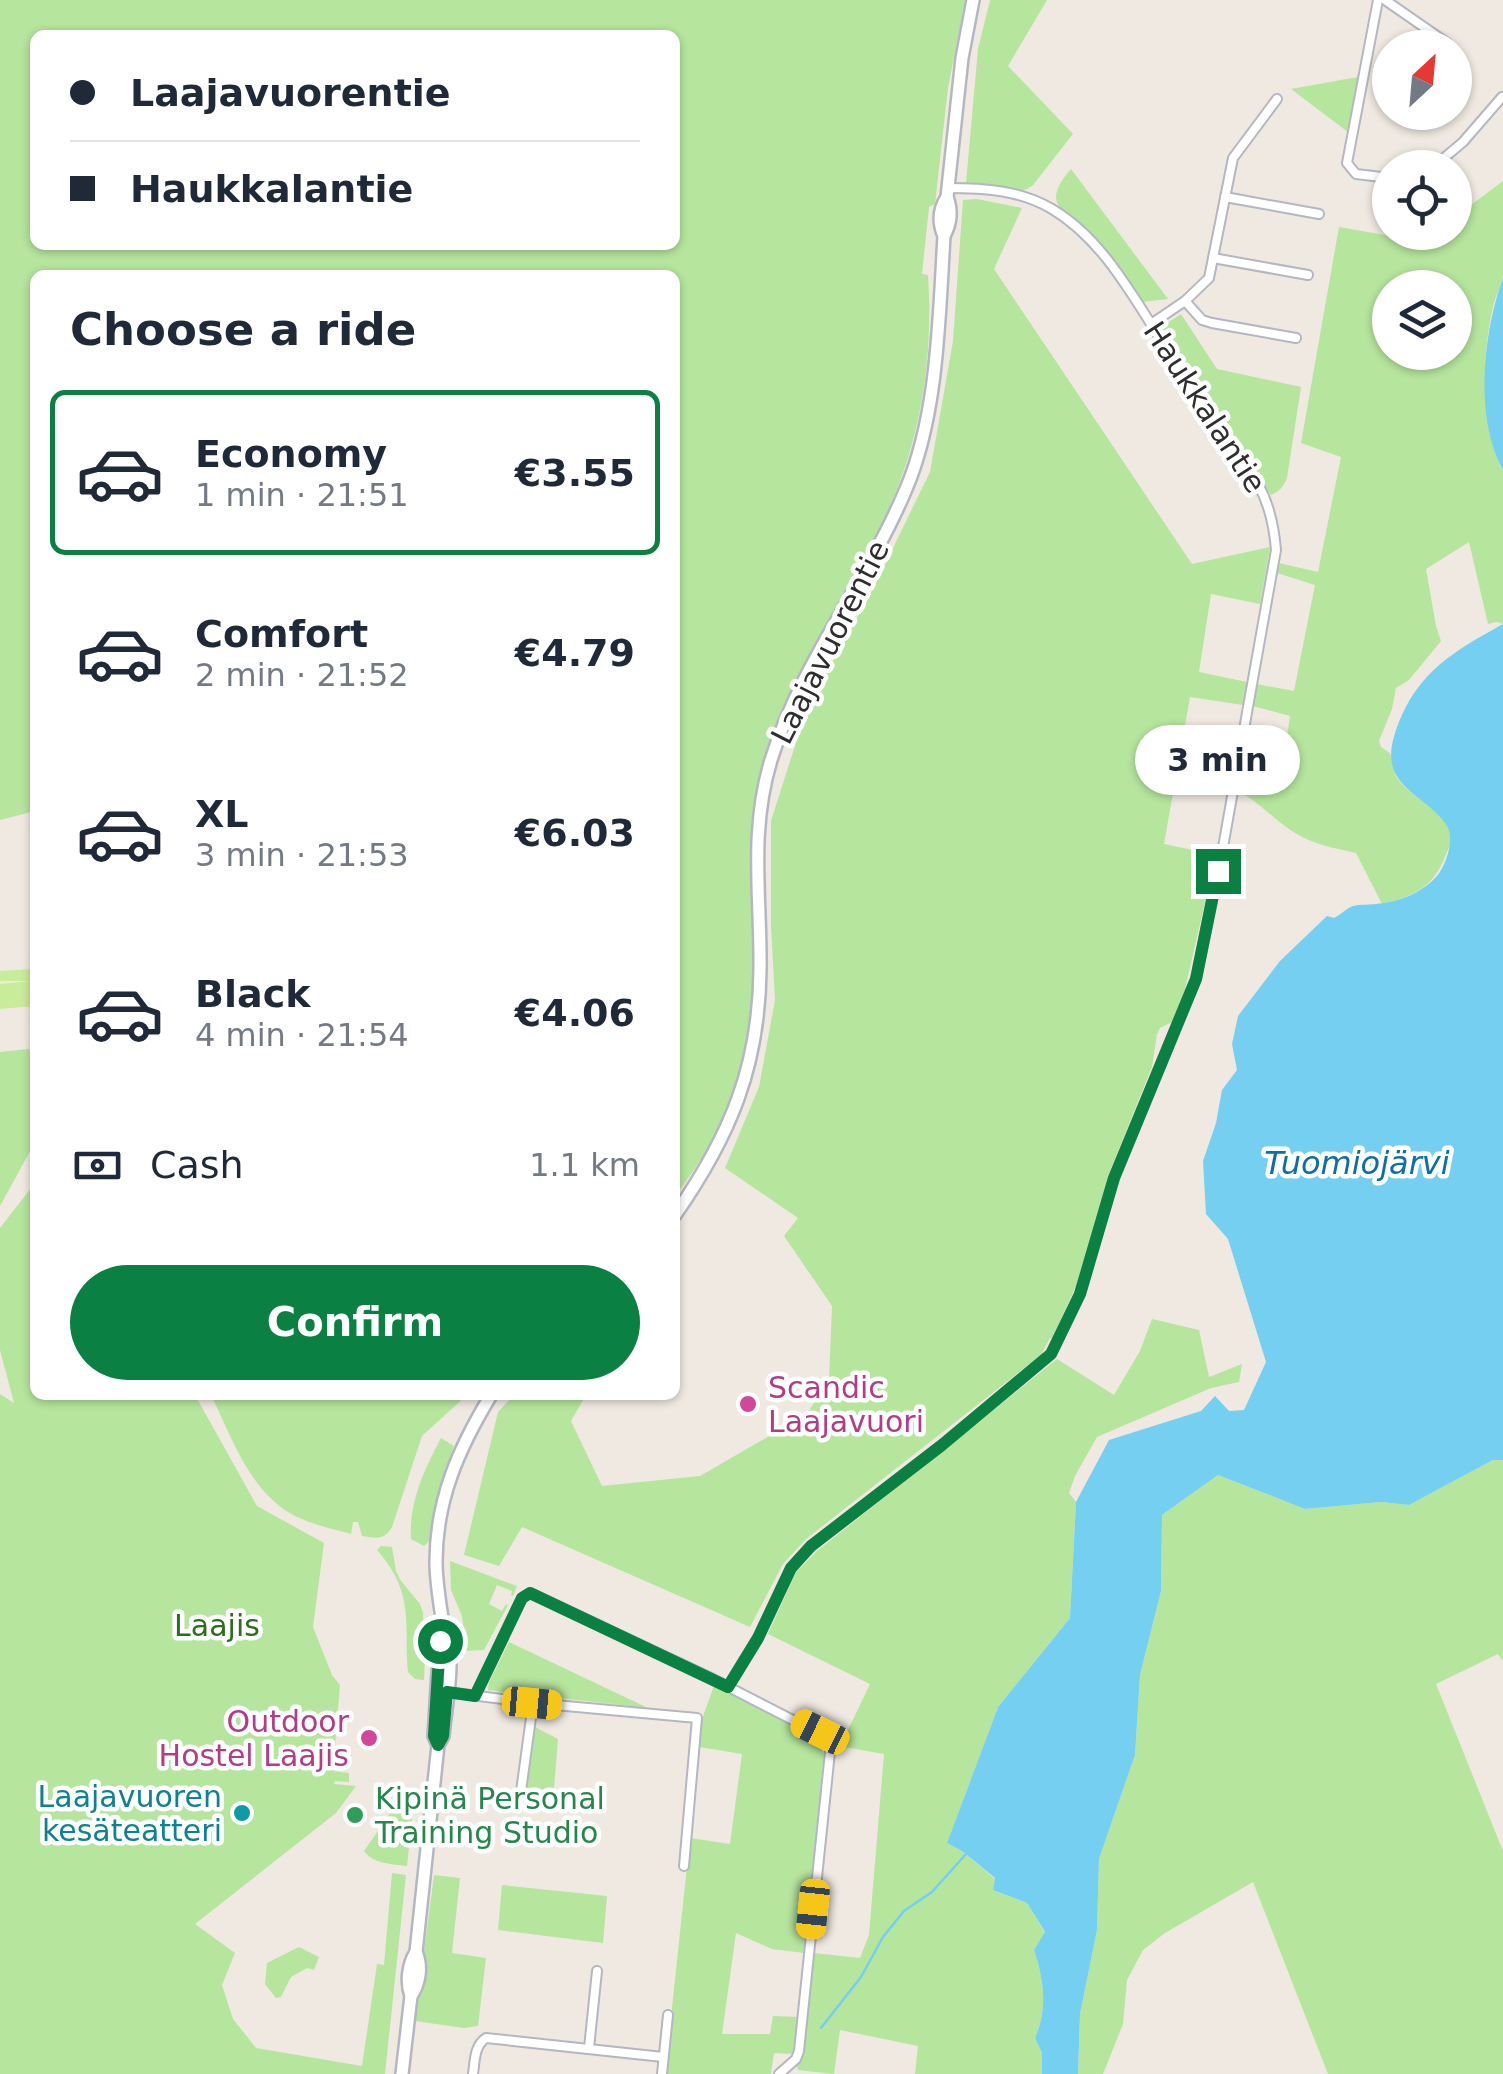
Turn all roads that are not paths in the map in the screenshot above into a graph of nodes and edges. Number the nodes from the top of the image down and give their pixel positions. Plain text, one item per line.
1 (973, 0) edge
2 (1378, 0) edge
3 (1385, 0) edge
4 (1428, 30) edge
5 (1502, 97) edge
6 (1278, 99) dead end
7 (1453, 150) edge
8 (1372, 176) edge
9 (947, 192) junction
10 (1226, 197) junction
11 (1320, 214) dead end
12 (1214, 258) junction
13 (1308, 276) dead end
14 (1185, 301) junction
15 (1151, 324) junction
16 (1296, 338) dead end
17 (680, 1208) edge
18 (488, 1400) edge
19 (444, 1632) junction
20 (728, 1687) junction
21 (447, 1692) junction
22 (475, 1696) junction
23 (532, 1703) junction
24 (438, 1745) junction
25 (519, 1806) dead end
26 (684, 1866) dead end
27 (597, 1972) dead end
28 (668, 2016) dead end
29 (589, 2048) junction
30 (664, 2057) junction
31 (793, 2070) edge
32 (402, 2074) edge
33 (473, 2074) edge
34 (662, 2074) edge
35 (780, 2074) edge

1 - 9 street, Laajavuorentie
2 - 8 street
3 - 4 street
5 - 7 street
6 - 10 street
9 - 15 street, Haukkalantie
9 - 17 street, Laajavuorentie
10 - 11 street
10 - 12 street
12 - 13 street
12 - 14 street
14 - 15 street
14 - 16 street
15 - 20 street, Haukkalantie
18 - 19 street
19 - 21 street
19 - 24 street
20 - 22 street
20 - 31 street
21 - 22 street
21 - 24 street
22 - 23 street
23 - 25 street
23 - 26 street
24 - 32 street
27 - 29 street
28 - 30 street
29 - 30 street
29 - 33 street
30 - 34 street
31 - 35 street

